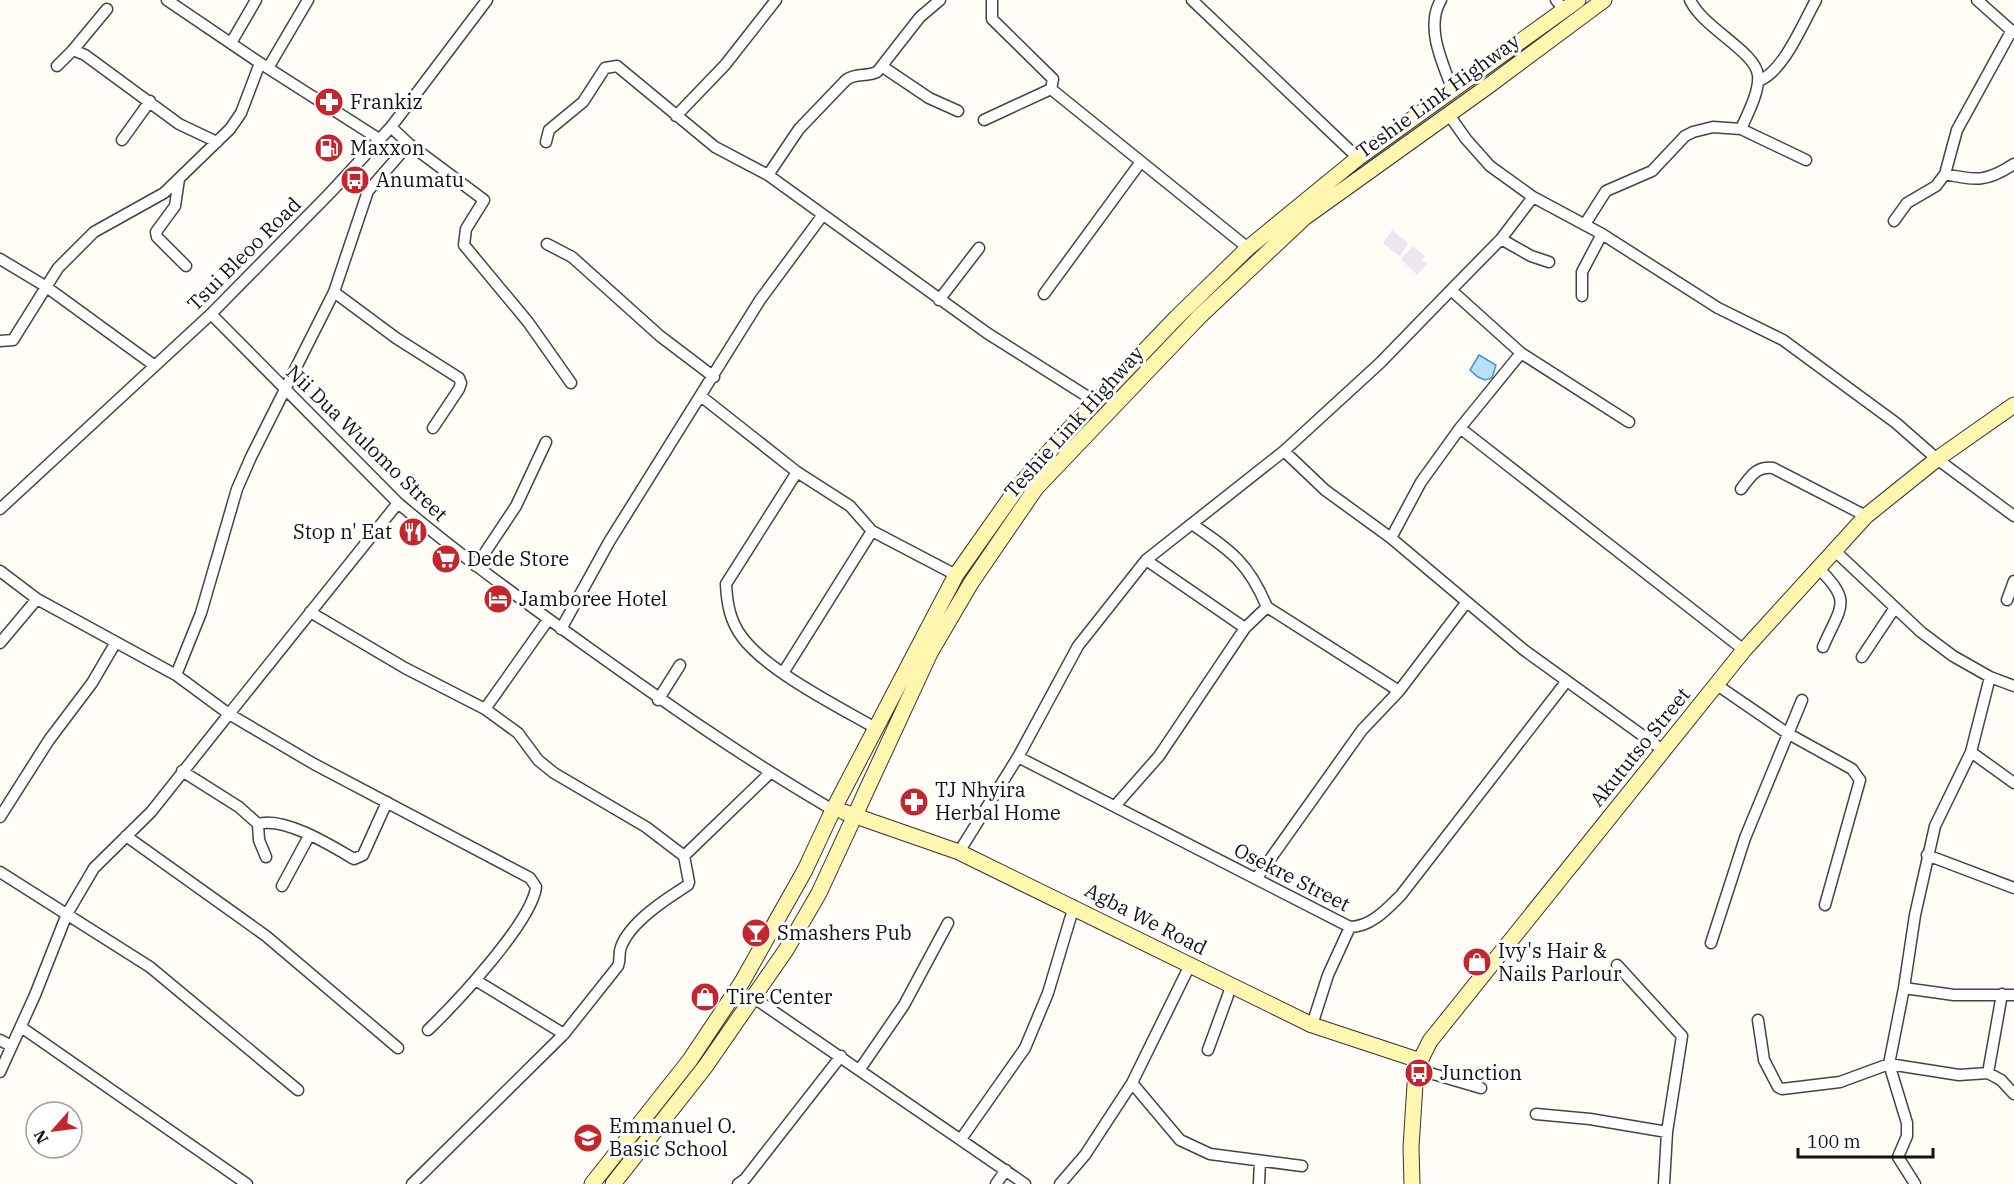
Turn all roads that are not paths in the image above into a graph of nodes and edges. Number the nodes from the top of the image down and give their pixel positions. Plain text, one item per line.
1 (167, 0) edge
2 (256, 0) edge
3 (308, 0) edge
4 (487, 0) edge
5 (776, 0) edge
6 (940, 0) edge
7 (992, 0) edge
8 (1192, 0) edge
9 (1441, 0) edge
10 (1578, 0) edge
11 (1604, 0) edge
12 (1690, 0) edge
13 (1816, 0) edge
14 (1977, 0) edge
15 (1560, 5) edge
16 (107, 9) dead end
17 (2014, 16) edge
18 (2010, 29) edge
19 (231, 43) junction
20 (73, 50) junction
21 (57, 66) dead end
22 (264, 66) junction
23 (883, 67) junction
24 (1758, 81) junction
25 (1452, 88) junction
26 (1051, 89) junction
27 (150, 101) junction
28 (958, 111) dead end
29 (1449, 115) junction
30 (676, 116) junction
31 (984, 120) dead end
32 (391, 127) junction
33 (1741, 129) junction
34 (380, 139) junction
35 (122, 140) dead end
36 (217, 142) junction
37 (546, 142) dead end
38 (408, 144) junction
39 (1358, 158) junction
40 (1806, 160) dead end
41 (1140, 163) junction
42 (2014, 164) edge
43 (768, 174) junction
44 (1945, 174) junction
45 (179, 179) junction
46 (1533, 197) junction
47 (822, 216) junction
48 (1894, 221) dead end
49 (1586, 224) junction
50 (1602, 234) junction
51 (1501, 239) junction
52 (548, 244) dead end
53 (979, 248) dead end
54 (1248, 248) junction
55 (0, 259) edge
56 (1549, 262) dead end
57 (186, 266) dead end
58 (45, 286) junction
59 (1451, 290) junction
60 (334, 292) junction
61 (1044, 294) dead end
62 (1582, 296) dead end
63 (939, 300) junction
64 (211, 314) junction
65 (0, 341) edge
66 (1521, 353) junction
67 (155, 366) junction
68 (714, 377) junction
69 (571, 382) dead end
70 (286, 391) junction
71 (702, 397) junction
72 (1096, 402) junction
73 (2014, 405) edge
74 (1629, 422) dead end
75 (433, 428) dead end
76 (1460, 428) junction
77 (546, 442) dead end
78 (1284, 451) junction
79 (1937, 459) junction
80 (797, 472) junction
81 (1740, 489) dead end
82 (2, 503) edge
83 (398, 503) junction
84 (1866, 516) junction
85 (2014, 516) edge
86 (1192, 524) junction
87 (872, 531) junction
88 (1391, 538) junction
89 (1835, 551) junction
90 (1146, 560) junction
91 (476, 566) junction
92 (1818, 568) junction
93 (0, 571) edge
94 (956, 575) junction
95 (2014, 581) edge
96 (37, 598) junction
97 (2007, 600) dead end
98 (1466, 603) junction
99 (1267, 607) junction
100 (1894, 609) junction
101 (310, 612) junction
102 (548, 620) junction
103 (1245, 628) junction
104 (561, 629) junction
105 (116, 642) junction
106 (0, 643) edge
107 (1823, 647) dead end
108 (1744, 650) junction
109 (1862, 657) dead end
110 (680, 665) dead end
111 (783, 673) junction
112 (176, 675) junction
113 (1990, 677) junction
114 (1566, 682) junction
115 (1717, 685) junction
116 (2014, 686) edge
117 (1399, 691) junction
118 (658, 699) junction
119 (1802, 700) dead end
120 (485, 709) junction
121 (229, 714) junction
122 (877, 729) junction
123 (1787, 733) junction
124 (1664, 751) junction
125 (1971, 752) junction
126 (1018, 757) junction
127 (182, 771) junction
128 (770, 773) junction
129 (2014, 783) edge
130 (387, 802) junction
131 (1115, 806) junction
132 (833, 810) junction
133 (854, 814) junction
134 (0, 817) edge
135 (258, 824) junction
136 (126, 836) junction
137 (309, 836) junction
138 (959, 852) junction
139 (1927, 855) junction
140 (684, 856) junction
141 (266, 857) dead end
142 (0, 872) edge
143 (1256, 879) junction
144 (282, 886) dead end
145 (2014, 888) edge
146 (1825, 905) dead end
147 (1074, 906) junction
148 (67, 914) junction
149 (948, 923) dead end
150 (1350, 927) junction
151 (1711, 943) dead end
152 (1190, 964) junction
153 (1617, 964) dead end
154 (477, 981) junction
155 (1231, 987) junction
156 (1904, 988) junction
157 (2002, 994) junction
158 (2014, 995) edge
159 (754, 998) junction
160 (1758, 1020) dead end
161 (1312, 1025) junction
162 (21, 1027) junction
163 (428, 1030) dead end
164 (564, 1034) junction
165 (0, 1040) edge
166 (11, 1046) junction
167 (398, 1048) dead end
168 (1208, 1050) dead end
169 (841, 1056) junction
170 (1889, 1064) junction
171 (1417, 1065) junction
172 (860, 1069) junction
173 (0, 1072) edge
174 (1988, 1073) junction
175 (1132, 1083) junction
176 (1481, 1088) dead end
177 (298, 1090) dead end
178 (2014, 1094) edge
179 (1536, 1114) dead end
180 (1667, 1132) junction
181 (961, 1139) junction
182 (1260, 1161) junction
183 (1302, 1166) dead end
184 (1005, 1170) junction
185 (745, 1182) edge
186 (248, 1184) edge
187 (412, 1184) edge
188 (592, 1184) edge
189 (613, 1184) edge
190 (996, 1184) edge
191 (1025, 1184) edge
192 (1060, 1184) edge
193 (1259, 1184) edge
194 (1412, 1184) edge
195 (1664, 1184) edge
196 (1915, 1184) edge

1 - 19 street
2 - 19 street
3 - 22 street
4 - 32 street, Tsui Bleoo Road
5 - 30 street
6 - 23 street
7 - 26 street
8 - 39 street
9 - 25 street
10 - 15 main road, Teshie Link Highway
11 - 29 main road, Teshie Link Highway
12 - 24 street
13 - 24 street
14 - 18 street
15 - 25 main road, Teshie Link Highway
16 - 20 street
17 - 18 street
18 - 44 street
19 - 22 street
20 - 21 street
20 - 27 street
22 - 34 street
22 - 36 street
23 - 28 street
23 - 43 street
24 - 33 street
25 - 39 main road, Teshie Link Highway
26 - 31 street
26 - 41 street
27 - 35 street
27 - 36 street
29 - 46 street
29 - 133 main road, Teshie Link Highway
30 - 37 street
30 - 43 street
32 - 34 street, Tsui Bleoo Road
32 - 38 street
33 - 40 street
33 - 49 street
34 - 64 street, Tsui Bleoo Road
36 - 45 street
38 - 60 street
38 - 69 street
39 - 54 main road, Teshie Link Highway
41 - 54 street
41 - 61 street
42 - 44 street
43 - 47 street
44 - 48 street
45 - 57 street
45 - 58 street
46 - 49 street
46 - 51 street
47 - 63 street
47 - 68 street
49 - 50 street
50 - 62 street
50 - 79 street
51 - 56 street
51 - 59 street
52 - 68 street
53 - 63 street
54 - 72 main road, Teshie Link Highway
55 - 58 street
58 - 65 street
58 - 67 street
59 - 66 street
59 - 78 street
60 - 70 street
60 - 75 street
63 - 72 street
64 - 67 street, Tsui Bleoo Road
64 - 70 street, Nii Dua Wulomo Street
66 - 74 street
66 - 76 street
67 - 82 street, Tsui Bleoo Road
68 - 71 street
70 - 83 street, Nii Dua Wulomo Street
70 - 112 street
71 - 80 street
71 - 104 street
72 - 94 main road, Teshie Link Highway
73 - 79 main road, Akututso Street
76 - 88 street
76 - 108 street
77 - 91 street
78 - 86 street
78 - 88 street
79 - 84 main road, Akututso Street
79 - 85 street
80 - 87 street
80 - 111 street
81 - 84 street
83 - 91 street, Nii Dua Wulomo Street
83 - 101 street
84 - 89 main road, Akututso Street
86 - 90 street
86 - 99 street
87 - 94 street
87 - 111 street
88 - 98 street
89 - 92 main road, Akututso Street
89 - 100 street
90 - 103 street
90 - 126 street
91 - 102 street, Nii Dua Wulomo Street
92 - 107 street
92 - 108 main road, Akututso Street
93 - 96 street
94 - 122 main road, Teshie Link Highway
95 - 97 street
96 - 105 street
96 - 106 street
98 - 114 street
98 - 117 street
99 - 103 street
99 - 117 street
100 - 109 street
100 - 113 street
101 - 120 street
101 - 121 street
102 - 104 street, Nii Dua Wulomo Street
102 - 120 street
103 - 131 street
104 - 118 street, Nii Dua Wulomo Street
105 - 112 street
105 - 134 street
108 - 115 main road, Akututso Street
110 - 118 street
111 - 122 street
112 - 121 street
113 - 116 street
113 - 125 street
114 - 124 street
114 - 150 street, Osekre Street
115 - 123 street
115 - 124 main road, Akututso Street
117 - 143 street
118 - 128 street, Nii Dua Wulomo Street
119 - 123 street
120 - 140 street
121 - 127 street
121 - 130 street
122 - 132 main road, Teshie Link Highway
123 - 146 street
123 - 151 street
124 - 171 main road, Akututso Street
125 - 129 street
125 - 139 street
126 - 131 street, Osekre Street
126 - 138 street
127 - 135 street
127 - 136 street
128 - 132 street, Nii Dua Wulomo Street
128 - 140 street
130 - 137 street
130 - 154 street
131 - 143 street, Osekre Street
132 - 133 main road, Agba We Road
132 - 188 main road, Teshie Link Highway
133 - 138 main road, Agba We Road
133 - 159 main road, Teshie Link Highway
135 - 137 street
135 - 141 street
136 - 148 street
136 - 167 street
137 - 144 street
138 - 147 main road, Agba We Road
139 - 145 street
139 - 156 street
140 - 164 street
142 - 148 street
143 - 150 street, Osekre Street
147 - 152 main road, Agba We Road
147 - 181 street
148 - 162 street
148 - 177 street
149 - 172 street
150 - 161 street
152 - 155 main road, Agba We Road
152 - 175 street
153 - 180 street
154 - 163 street
154 - 164 street
155 - 161 main road, Agba We Road
155 - 168 street
156 - 157 street
156 - 170 street
157 - 158 street
157 - 174 street
159 - 169 street
159 - 189 main road, Teshie Link Highway
160 - 170 street
161 - 171 main road, Agba We Road
162 - 166 street
162 - 186 street
164 - 187 street
165 - 166 street
166 - 173 street
169 - 172 street
169 - 185 street
170 - 174 street
170 - 196 street
171 - 176 street
171 - 194 main road
172 - 181 street
174 - 178 street
175 - 182 street
175 - 192 street
179 - 180 street
180 - 195 street
181 - 184 street
182 - 183 street
182 - 193 street
184 - 190 street
184 - 191 street

